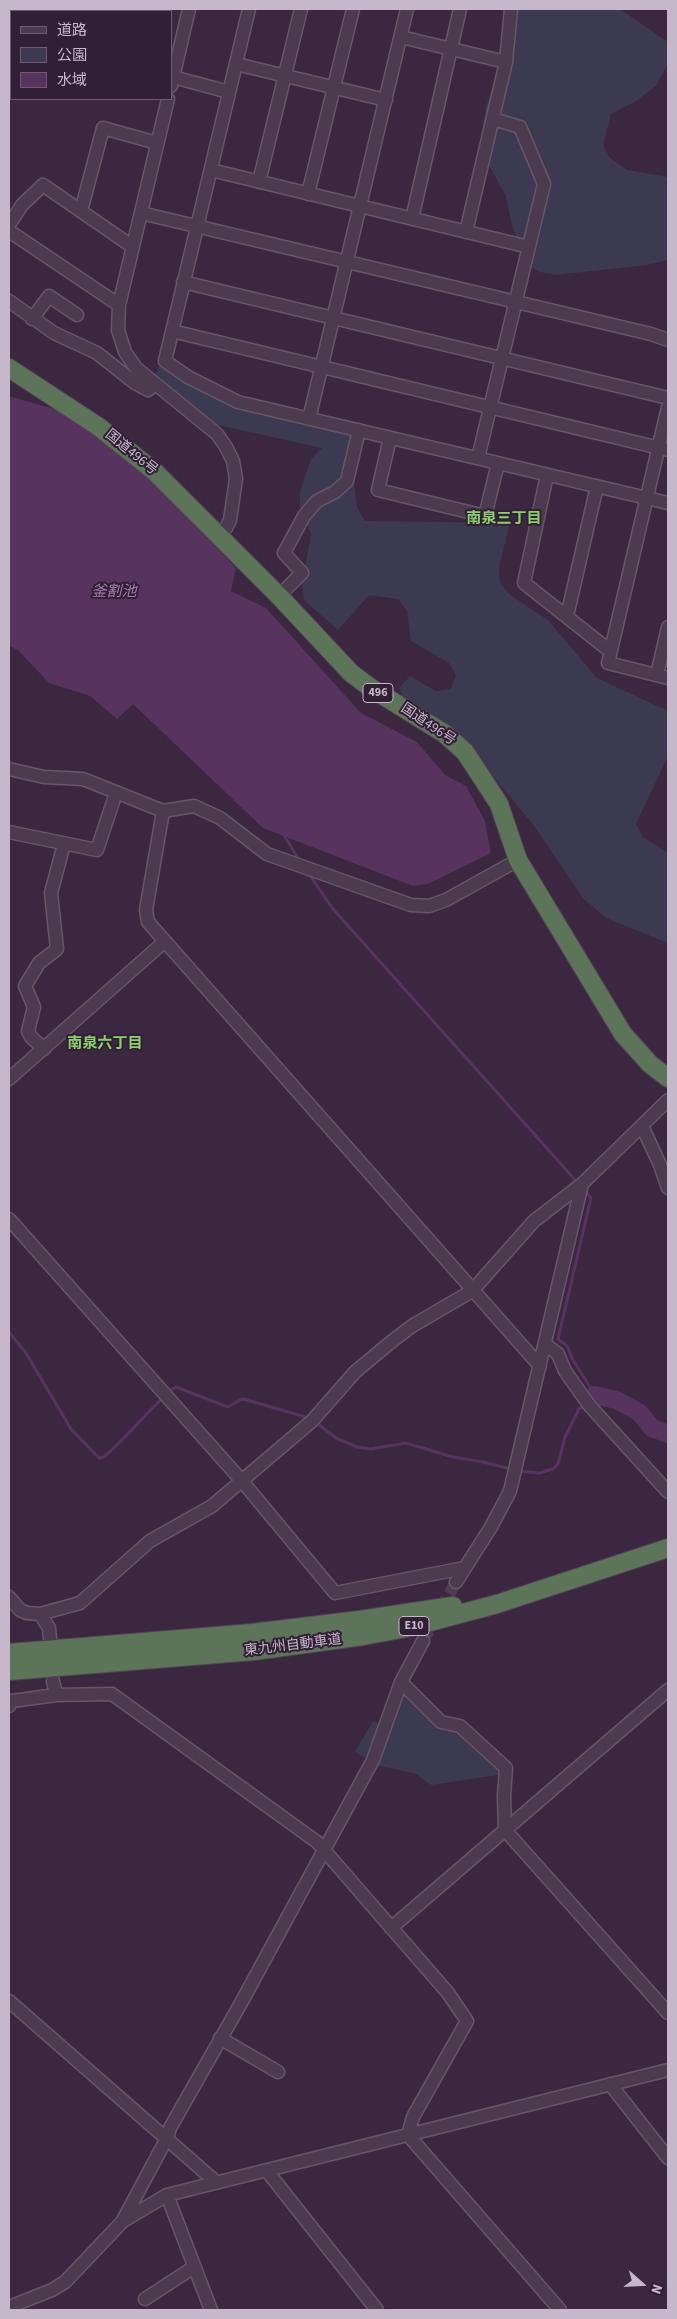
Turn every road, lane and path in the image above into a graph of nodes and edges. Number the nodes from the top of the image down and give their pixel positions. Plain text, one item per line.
1 (189, 9) edge
2 (249, 9) edge
3 (301, 9) edge
4 (353, 9) edge
5 (407, 9) edge
6 (460, 9) edge
7 (511, 9) edge
8 (401, 37) junction
9 (452, 49) junction
10 (506, 62) junction
11 (236, 64) junction
12 (285, 76) junction
13 (172, 82) edge
14 (334, 88) junction
15 (230, 92) junction
16 (168, 100) edge
17 (386, 100) junction
18 (492, 119) junction
19 (157, 143) junction
20 (211, 170) junction
21 (259, 182) junction
22 (308, 194) junction
23 (360, 206) junction
24 (81, 211) junction
25 (142, 213) junction
26 (412, 219) junction
27 (9, 225) edge
28 (196, 226) junction
29 (9, 231) edge
30 (466, 232) junction
31 (133, 247) junction
32 (529, 247) junction
33 (347, 262) junction
34 (183, 282) junction
35 (9, 301) edge
36 (516, 302) junction
37 (119, 305) junction
38 (77, 315) dead end
39 (32, 318) junction
40 (333, 318) junction
41 (172, 331) junction
42 (668, 340) edge
43 (502, 358) junction
44 (322, 367) junction
45 (9, 368) edge
46 (156, 384) junction
47 (668, 398) edge
48 (490, 407) junction
49 (668, 407) edge
50 (309, 418) junction
51 (359, 430) junction
52 (390, 438) junction
53 (663, 449) edge
54 (478, 458) junction
55 (498, 463) junction
56 (547, 475) junction
57 (597, 486) junction
58 (648, 498) junction
59 (668, 503) edge
60 (218, 535) junction
61 (279, 596) junction
62 (567, 616) junction
63 (668, 627) edge
64 (610, 651) junction
65 (663, 677) edge
66 (9, 768) edge
67 (116, 793) junction
68 (163, 811) junction
69 (9, 832) edge
70 (64, 844) junction
71 (518, 860) junction
72 (164, 942) junction
73 (44, 1049) junction
74 (668, 1078) edge
75 (9, 1079) edge
76 (668, 1100) edge
77 (642, 1126) junction
78 (582, 1184) junction
79 (668, 1188) edge
80 (9, 1219) edge
81 (472, 1291) junction
82 (545, 1344) junction
83 (540, 1366) junction
84 (242, 1481) junction
85 (668, 1492) edge
86 (668, 1548) edge
87 (464, 1568) junction
88 (456, 1582) tunnel mouth
89 (569, 1582) junction
90 (9, 1597) edge
91 (40, 1614) junction
92 (50, 1639) dead end
93 (423, 1641) tunnel mouth
94 (9, 1653) edge
95 (9, 1671) edge
96 (53, 1681) dead end
97 (401, 1682) junction
98 (668, 1690) edge
99 (56, 1694) junction
100 (9, 1706) edge
101 (505, 1830) junction
102 (323, 1850) junction
103 (390, 1928) junction
104 (9, 2001) edge
105 (668, 2013) edge
106 (220, 2038) junction
107 (668, 2070) edge
108 (278, 2072) dead end
109 (610, 2084) junction
110 (408, 2135) junction
111 (167, 2138) junction
112 (668, 2158) edge
113 (267, 2171) junction
114 (216, 2182) junction
115 (167, 2195) junction
116 (122, 2222) junction
117 (194, 2267) junction
118 (145, 2299) dead end
119 (9, 2307) edge
120 (211, 2310) edge
121 (377, 2310) edge
122 (560, 2310) edge

1 - 13 street
2 - 11 street
3 - 12 street
4 - 14 street
5 - 8 street
6 - 9 street
7 - 10 street
8 - 9 street
8 - 17 street
9 - 10 street
9 - 26 street
10 - 18 street
11 - 12 street
11 - 15 street
12 - 14 street
12 - 21 street
13 - 15 street
14 - 17 street
14 - 22 street
15 - 20 street
16 - 19 street
17 - 23 street
18 - 30 street
18 - 32 street
19 - 24 street
19 - 25 street
20 - 21 street
20 - 28 street
21 - 22 street
22 - 23 street
23 - 26 street
23 - 33 street
24 - 27 street
24 - 31 street
25 - 28 street
25 - 31 street
26 - 30 street
28 - 33 street
28 - 34 street
29 - 37 street
30 - 32 street
31 - 37 street
32 - 36 street
33 - 36 street
33 - 40 street
34 - 40 street
34 - 41 street
35 - 39 street
36 - 42 street
36 - 43 street
37 - 46 street
38 - 39 street
39 - 46 street
40 - 43 street
40 - 44 street
41 - 44 street
41 - 50 street
43 - 47 street
43 - 48 street
44 - 48 street
44 - 50 street
45 - 60 highway, 国道496号 / 496
46 - 60 street
48 - 53 street
48 - 54 street
49 - 53 street
50 - 51 street
51 - 52 street
51 - 61 street
52 - 54 street
52 - 55 street
53 - 58 street
54 - 55 street
55 - 56 street
56 - 57 street
56 - 62 street
57 - 58 street
57 - 62 street
58 - 59 street
58 - 64 street
60 - 61 highway, 国道496号 / 496
61 - 71 highway, 国道496号 / 496
62 - 64 street
63 - 65 street
64 - 65 street
66 - 67 street
67 - 68 street
67 - 70 street
68 - 71 street
68 - 72 street
69 - 70 street
70 - 73 street
71 - 74 highway, 国道496号 / 496
72 - 73 street
72 - 81 street
73 - 75 street
76 - 77 street
77 - 78 street
77 - 79 street
78 - 81 street
78 - 82 street
80 - 84 street
81 - 83 street
81 - 84 street
82 - 83 street
82 - 85 street
83 - 87 street
84 - 87 street
84 - 91 street
86 - 89 highway, 東九州自動車道 / E10
87 - 88 street
89 - 94 highway, 東九州自動車道 / E10
89 - 95 highway, 東九州自動車道 / E10
90 - 91 street
91 - 92 street
93 - 97 street
96 - 99 street
97 - 101 street
97 - 102 street
98 - 101 street
99 - 100 street
99 - 102 street
101 - 103 street
101 - 105 street
102 - 103 street
102 - 106 street
103 - 110 street
104 - 111 street
106 - 108 street
106 - 111 street
107 - 109 street
109 - 110 street
109 - 112 street
110 - 113 street
110 - 122 street
111 - 114 street
111 - 116 street
113 - 114 street
113 - 121 street
114 - 115 street
115 - 116 street
115 - 117 street
116 - 119 street
117 - 118 street
117 - 120 street

